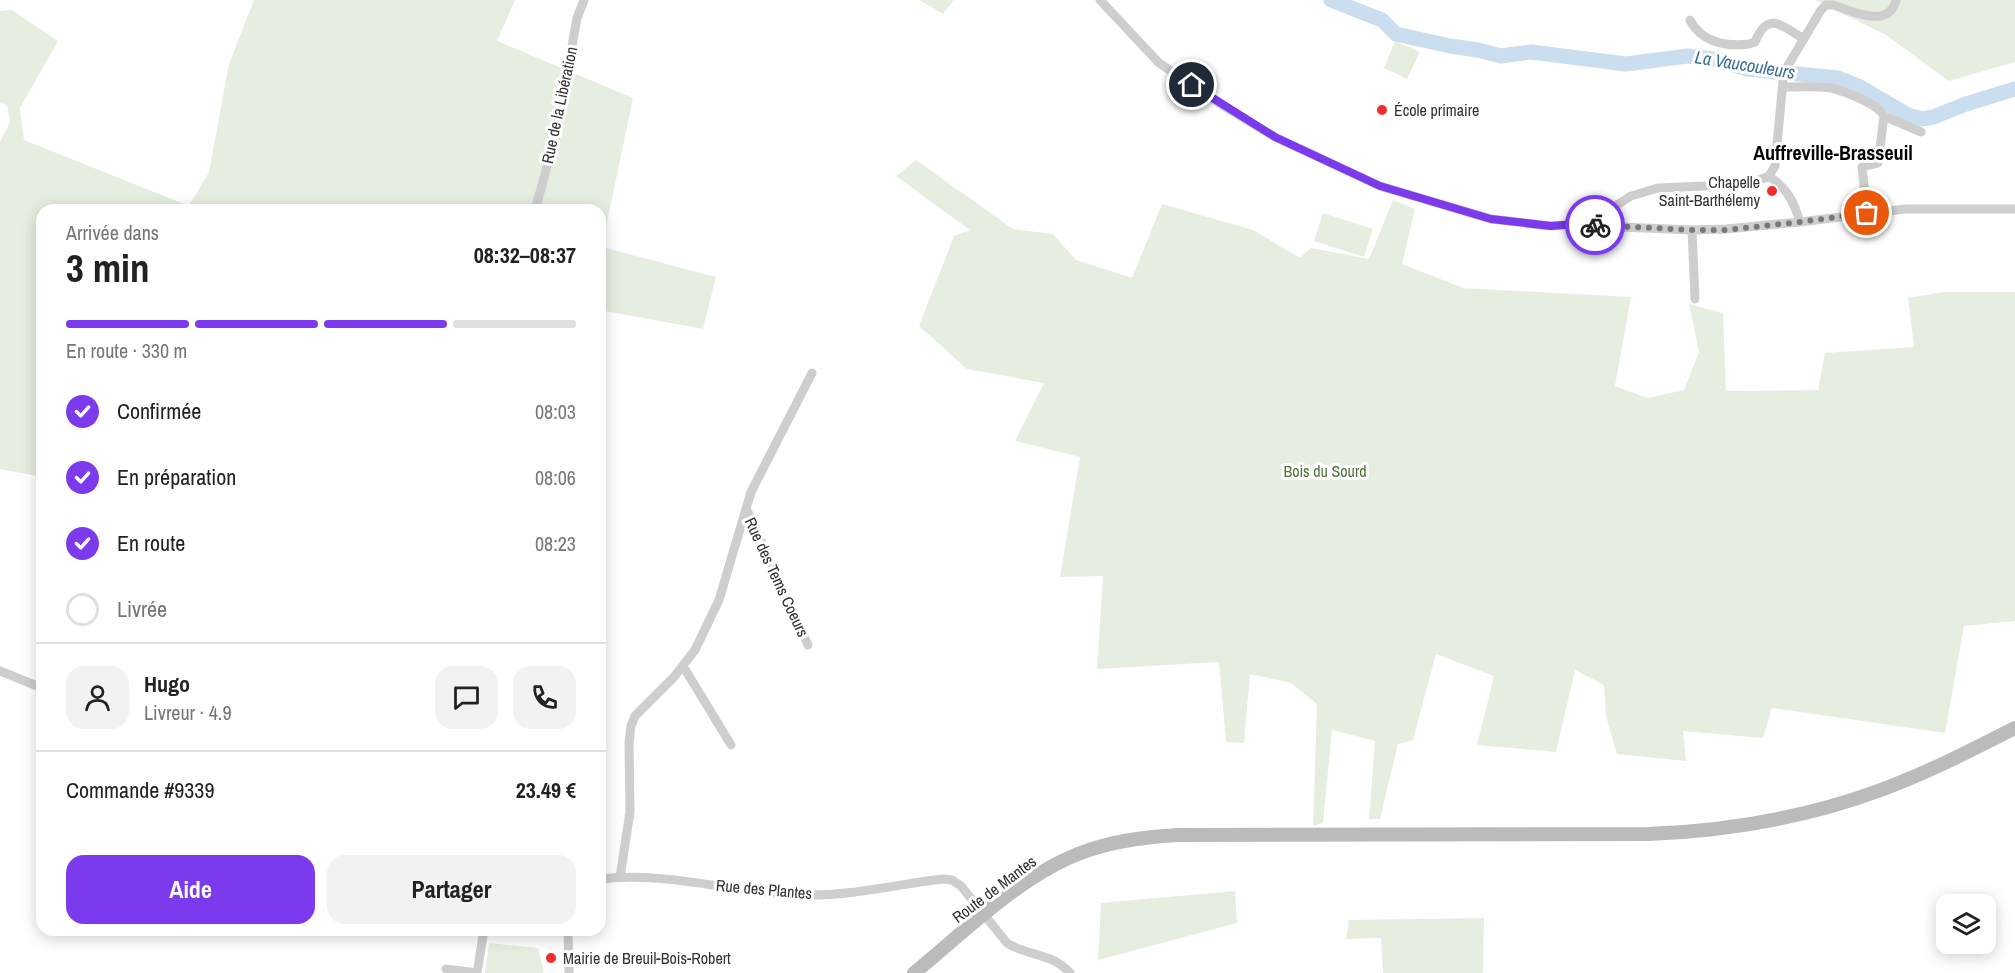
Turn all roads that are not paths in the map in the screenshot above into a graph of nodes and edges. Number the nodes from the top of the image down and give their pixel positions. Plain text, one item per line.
1 (584, 0) edge
2 (1100, 0) edge
3 (1896, 0) edge
4 (1690, 20) dead end
5 (1804, 39) junction
6 (1783, 84) junction
7 (1884, 116) junction
8 (1921, 132) dead end
9 (1769, 176) junction
10 (537, 204) edge
11 (2015, 209) edge
12 (1867, 213) junction
13 (1800, 222) junction
14 (1588, 223) junction
15 (1692, 230) junction
16 (1695, 299) dead end
17 (812, 373) dead end
18 (746, 508) junction
19 (808, 645) dead end
20 (683, 666) junction
21 (0, 671) edge
22 (36, 686) edge
23 (2015, 728) edge
24 (731, 746) dead end
25 (620, 877) junction
26 (606, 878) edge
27 (985, 915) junction
28 (483, 936) edge
29 (568, 936) edge
30 (446, 969) dead end
31 (477, 973) edge
32 (569, 973) edge
33 (914, 973) edge
34 (1070, 973) edge

1 - 10 street, Rue de la Libération
2 - 14 street
3 - 5 street
4 - 5 street
5 - 6 street
6 - 7 street
6 - 9 street
7 - 8 street
7 - 12 street
9 - 13 street
9 - 14 street
11 - 12 street
12 - 13 street
13 - 15 street
14 - 15 street
15 - 16 street
17 - 18 street, Rue des Tems Coeurs
18 - 19 street, Rue des Tems Coeurs
18 - 20 street, Rue des Tems Coeurs
20 - 24 street
20 - 25 street, Rue des Tems Coeurs
21 - 22 street
23 - 27 main road, Route de Mantes
25 - 26 street, Rue des Plantes
25 - 27 street, Rue des Plantes
27 - 33 main road, Route de Mantes
27 - 34 street, Rue des Plantes
28 - 31 street
29 - 32 street
30 - 31 street

